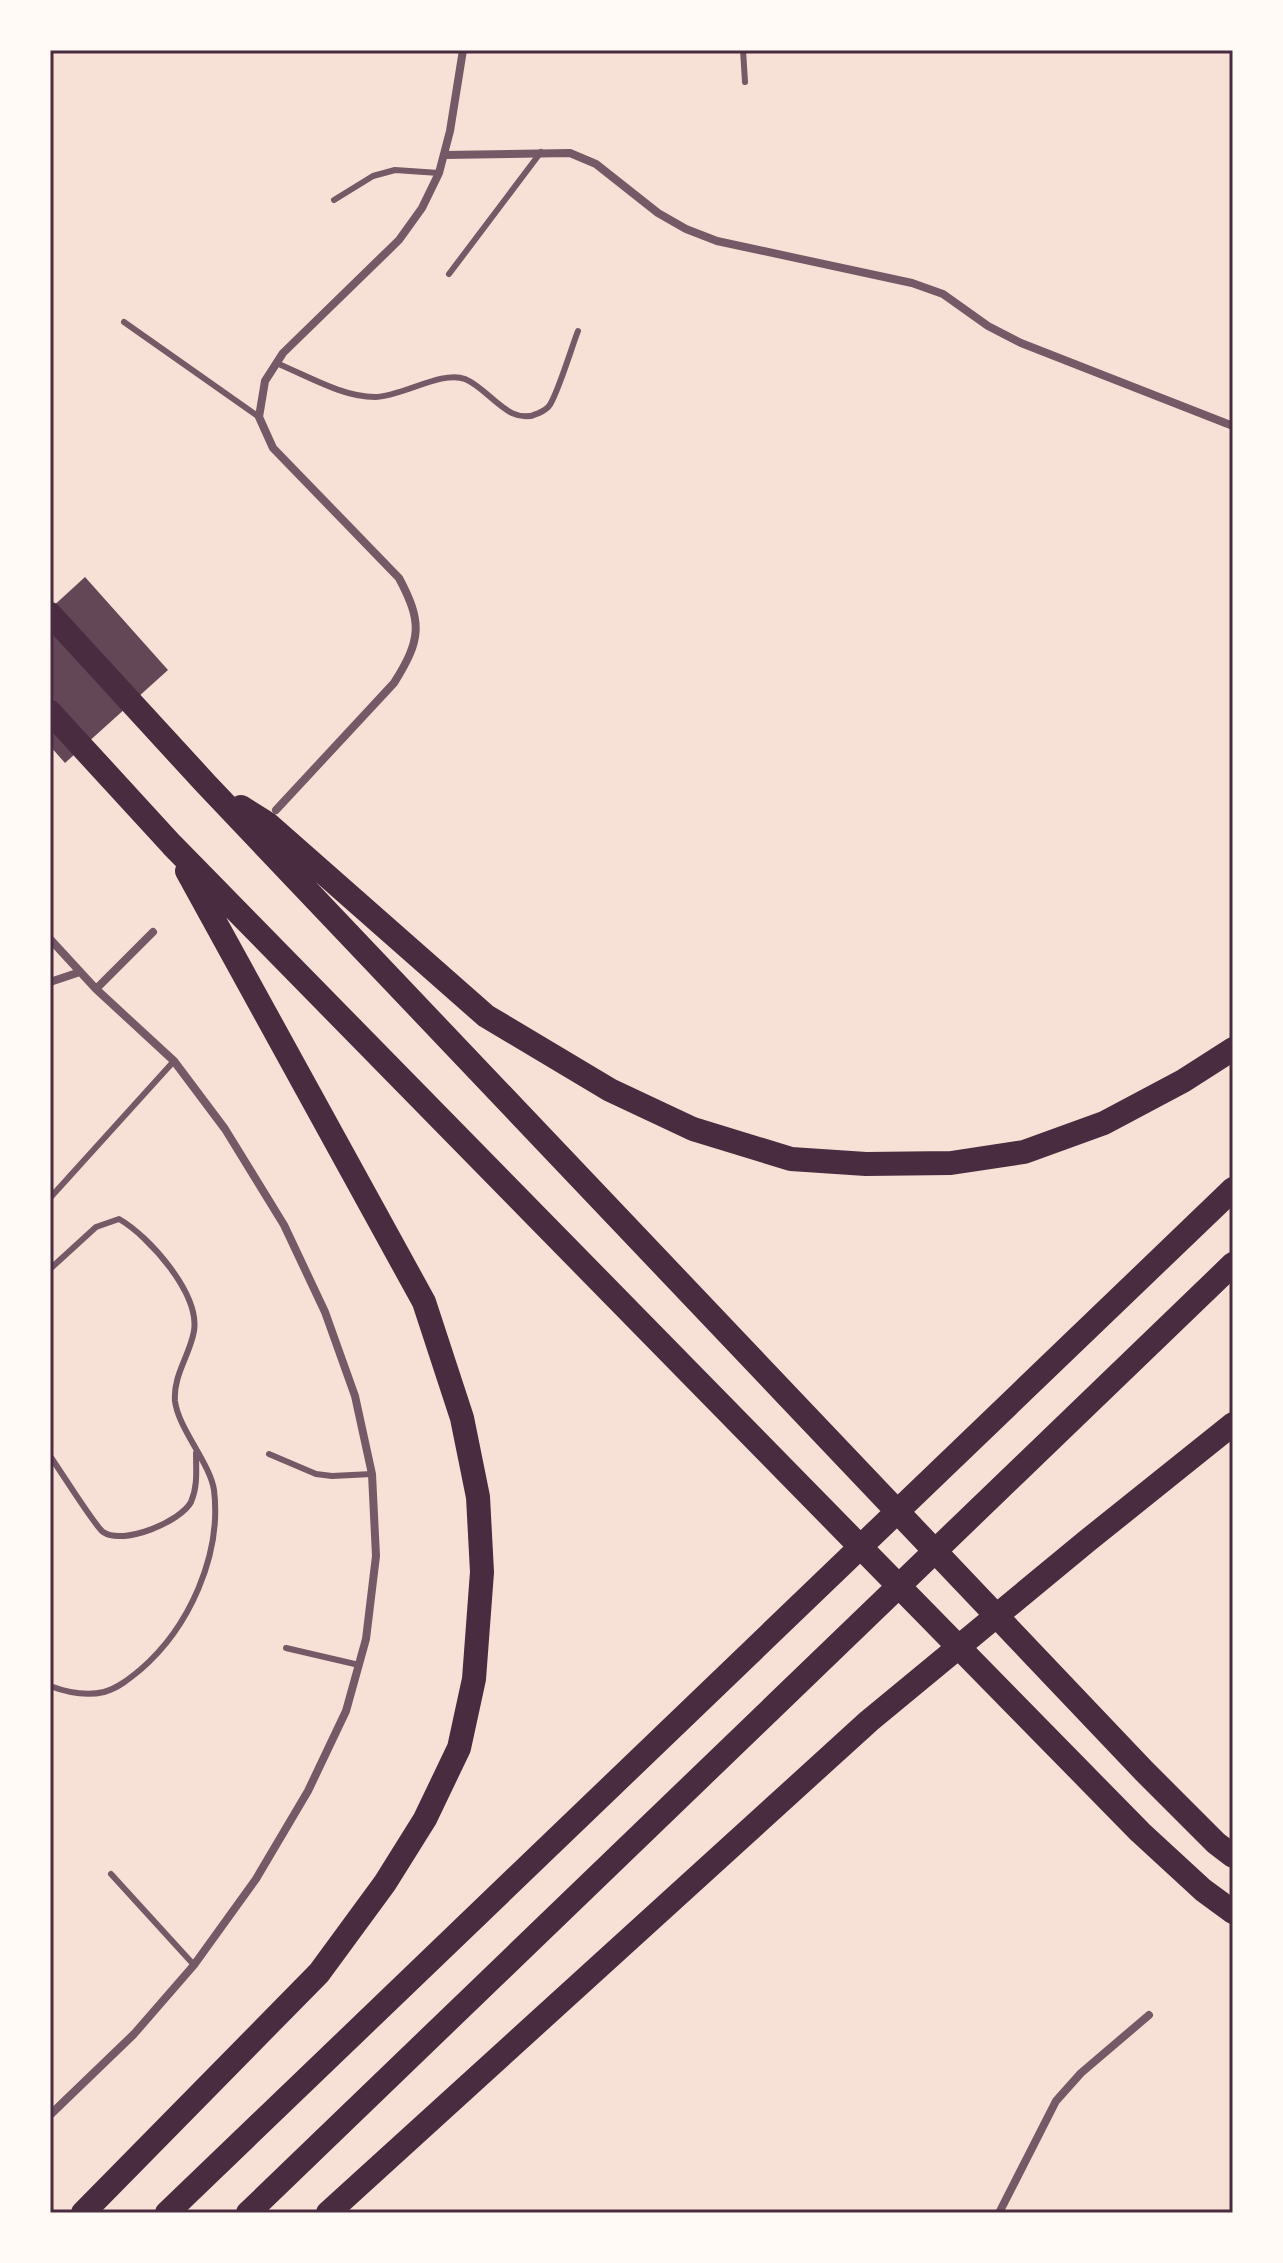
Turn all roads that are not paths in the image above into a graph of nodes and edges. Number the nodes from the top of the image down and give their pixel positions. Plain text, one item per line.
1 (463, 50) edge
2 (743, 50) edge
3 (745, 82) dead end
4 (541, 152) junction
5 (444, 155) junction
6 (439, 173) junction
7 (334, 200) dead end
8 (449, 274) dead end
9 (124, 322) dead end
10 (578, 331) dead end
11 (276, 363) junction
12 (259, 417) junction
13 (1233, 426) edge
14 (50, 614) edge
15 (50, 712) edge
16 (206, 784) junction
17 (276, 810) dead end
18 (172, 845) junction
19 (153, 932) dead end
20 (50, 939) edge
21 (80, 972) junction
22 (50, 982) edge
23 (96, 989) junction
24 (1233, 1049) edge
25 (174, 1061) junction
26 (1233, 1189) edge
27 (50, 1198) edge
28 (1233, 1264) edge
29 (50, 1269) edge
30 (1233, 1424) edge
31 (196, 1450) junction
32 (269, 1454) dead end
33 (50, 1456) edge
34 (372, 1474) junction
35 (286, 1648) dead end
36 (359, 1665) junction
37 (50, 1686) edge
38 (1233, 1856) edge
39 (111, 1874) dead end
40 (1233, 1912) edge
41 (194, 1965) junction
42 (1149, 2015) dead end
43 (50, 2115) edge
44 (83, 2213) edge
45 (167, 2213) edge
46 (248, 2213) edge
47 (328, 2213) edge
48 (999, 2213) edge

1 - 5 street
2 - 3 lane
4 - 5 street
4 - 8 lane
4 - 13 street
5 - 6 street
6 - 7 lane
6 - 11 street
9 - 12 lane
10 - 11 lane
11 - 12 street
12 - 17 street
14 - 16 highway
15 - 18 highway
16 - 24 highway
16 - 38 highway
18 - 40 highway
18 - 44 highway
19 - 23 street
20 - 21 street
21 - 22 street
21 - 23 street
23 - 25 street
25 - 27 lane
25 - 34 street
26 - 45 highway
28 - 46 highway
29 - 31 lane
30 - 47 highway
31 - 33 lane
31 - 37 lane
32 - 34 lane
34 - 36 street
35 - 36 lane
36 - 41 street
39 - 41 lane
41 - 43 street
42 - 48 street

